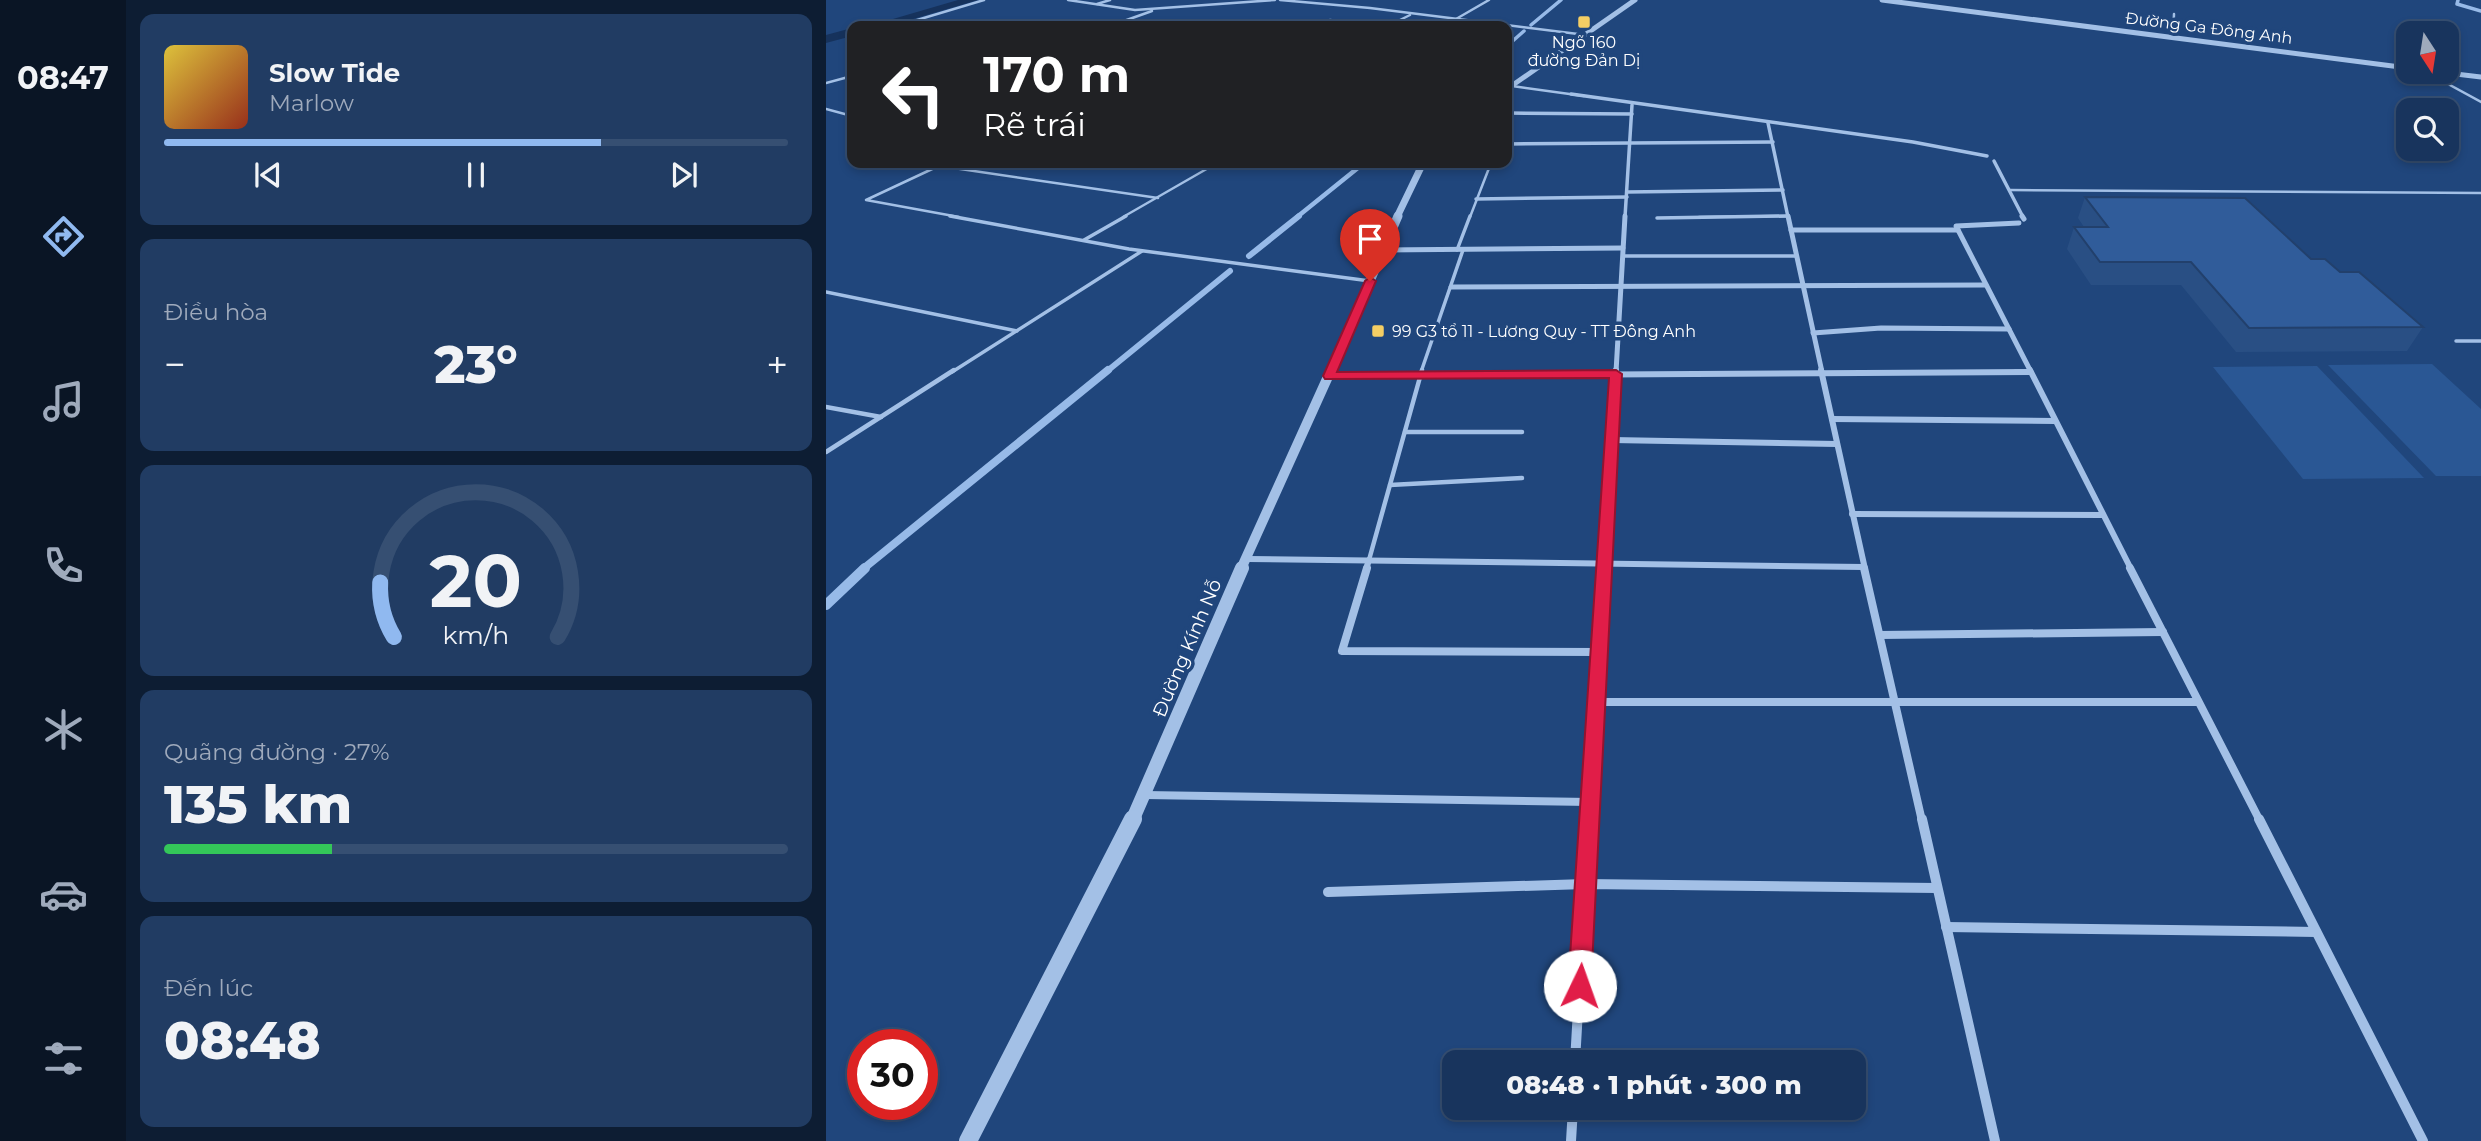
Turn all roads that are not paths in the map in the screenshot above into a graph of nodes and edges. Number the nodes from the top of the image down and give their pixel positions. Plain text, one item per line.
1 (984, 0) edge
2 (1069, 0) edge
3 (1110, 0) edge
4 (1203, 0) edge
5 (1275, 0) edge
6 (1280, 0) edge
7 (1489, 0) edge
8 (1635, 0) edge
9 (1882, 0) edge
10 (1220, 4) junction
11 (1095, 5) junction
12 (1161, 8) junction
13 (2174, 14) dead end
14 (1411, 15) junction
15 (1330, 20) dead end
16 (1454, 20) junction
17 (914, 21) edge
18 (1124, 21) edge
19 (1337, 21) edge
20 (1398, 21) edge
21 (1463, 21) edge
22 (1512, 27) edge
23 (1586, 35) junction
24 (2173, 37) junction
25 (2396, 66) edge
26 (2459, 74) edge
27 (847, 77) edge
28 (2481, 77) edge
29 (826, 83) edge
30 (2448, 84) edge
31 (1512, 86) edge
32 (1512, 88) edge
33 (2481, 102) edge
34 (1632, 105) junction
35 (826, 109) edge
36 (1512, 113) edge
37 (1632, 114) junction
38 (847, 115) edge
39 (1768, 123) junction
40 (1773, 142) junction
41 (1630, 143) junction
42 (1512, 144) edge
43 (1987, 156) dead end
44 (1994, 161) dead end
45 (934, 168) edge
46 (952, 168) edge
47 (1209, 168) edge
48 (1421, 168) edge
49 (1489, 168) edge
50 (1783, 190) junction
51 (2010, 190) junction
52 (2481, 193) edge
53 (1627, 195) junction
54 (1158, 198) junction
55 (1476, 199) junction
56 (1788, 216) junction
57 (1657, 218) dead end
58 (1791, 230) junction
59 (1958, 230) junction
60 (1083, 240) junction
61 (1381, 250) junction
62 (1460, 250) junction
63 (1142, 251) junction
64 (1623, 252) junction
65 (1797, 256) junction
66 (1370, 281) junction
67 (1986, 285) junction
68 (1621, 286) junction
69 (1803, 286) junction
70 (1451, 287) junction
71 (826, 292) edge
72 (2009, 329) junction
73 (1017, 331) junction
74 (1813, 333) junction
75 (2456, 341) dead end
76 (2481, 341) edge
77 (2030, 372) junction
78 (1822, 373) junction
79 (1616, 374) junction
80 (1329, 376) junction
81 (1420, 376) junction
82 (826, 407) edge
83 (881, 417) junction
84 (1832, 419) junction
85 (2055, 421) junction
86 (1405, 432) junction
87 (1522, 432) dead end
88 (1612, 440) junction
89 (1837, 444) junction
90 (826, 452) edge
91 (1522, 478) dead end
92 (1390, 485) junction
93 (1852, 514) junction
94 (2103, 515) junction
95 (1248, 559) junction
96 (1369, 560) junction
97 (1605, 563) junction
98 (1864, 567) junction
99 (2163, 632) junction
100 (1880, 635) junction
101 (1600, 652) junction
102 (1596, 702) junction
103 (1895, 702) junction
104 (2199, 702) junction
105 (1145, 795) junction
106 (1590, 803) junction
107 (1585, 884) junction
108 (1937, 888) junction
109 (1328, 892) dead end
110 (1946, 927) junction
111 (2316, 932) junction
112 (1576, 1050) edge
113 (1572, 1120) edge
114 (968, 1141) edge
115 (1571, 1141) edge
116 (1994, 1141) edge
117 (2423, 1141) edge

1 - 17 street
2 - 11 lane
3 - 11 lane
4 - 10 lane
5 - 10 lane
6 - 14 lane
7 - 16 lane
8 - 23 street
9 - 24 street, Đường Ga Đông Anh
10 - 12 lane
11 - 12 lane
12 - 18 lane
13 - 24 lane
14 - 16 lane
14 - 20 lane
15 - 19 lane
16 - 21 lane
22 - 23 lane
23 - 31 street
24 - 25 street, Đường Ga Đông Anh
26 - 28 street
27 - 29 lane
30 - 33 lane
32 - 34 street
34 - 37 street
34 - 39 street
35 - 38 lane
36 - 37 street
37 - 41 street
39 - 40 street
39 - 43 street
40 - 41 street
40 - 50 street
41 - 42 street
41 - 53 street
44 - 51 street
45 - 60 lane
46 - 54 lane
47 - 54 lane
48 - 61 street, Đường Kính Nỗ
49 - 55 lane
50 - 53 street
50 - 56 street
51 - 52 lane
51 - 59 street
53 - 55 street
53 - 64 street
54 - 60 lane
55 - 62 lane
56 - 57 lane
56 - 58 street
58 - 59 street
58 - 65 street
59 - 67 street
60 - 63 lane
61 - 62 street
61 - 66 street, Đường Kính Nỗ
62 - 64 street
62 - 70 lane
63 - 66 lane
63 - 73 lane
64 - 65 lane
64 - 68 street
65 - 69 street
66 - 80 street, Đường Kính Nỗ
67 - 69 street
67 - 72 street
68 - 69 street
68 - 70 street
68 - 79 street
69 - 74 street
70 - 81 lane
71 - 73 lane
72 - 74 street
72 - 77 street
73 - 83 lane
74 - 78 street
75 - 76 lane
77 - 78 street
77 - 85 street
78 - 79 street
78 - 84 street
79 - 81 street
79 - 88 street
80 - 81 street
80 - 95 street, Đường Kính Nỗ
81 - 86 lane
82 - 83 lane
83 - 90 lane
84 - 85 street
84 - 89 street
85 - 94 street
86 - 87 lane
86 - 92 lane
88 - 89 street
88 - 97 street
89 - 93 street
91 - 92 lane
92 - 96 lane
93 - 94 street
93 - 98 street
94 - 99 street
95 - 96 street
95 - 105 street, Đường Kính Nỗ
96 - 97 street
96 - 101 street
97 - 98 street
97 - 101 street
98 - 100 street
99 - 100 street
99 - 104 street
100 - 103 street
101 - 102 street
102 - 103 street
102 - 106 street
103 - 104 street
103 - 108 street
104 - 111 street
105 - 106 street
105 - 114 street, Đường Kính Nỗ
106 - 107 street
107 - 108 street
107 - 109 street
107 - 112 street
108 - 110 street
110 - 111 street
110 - 116 street
111 - 117 street
113 - 115 street

